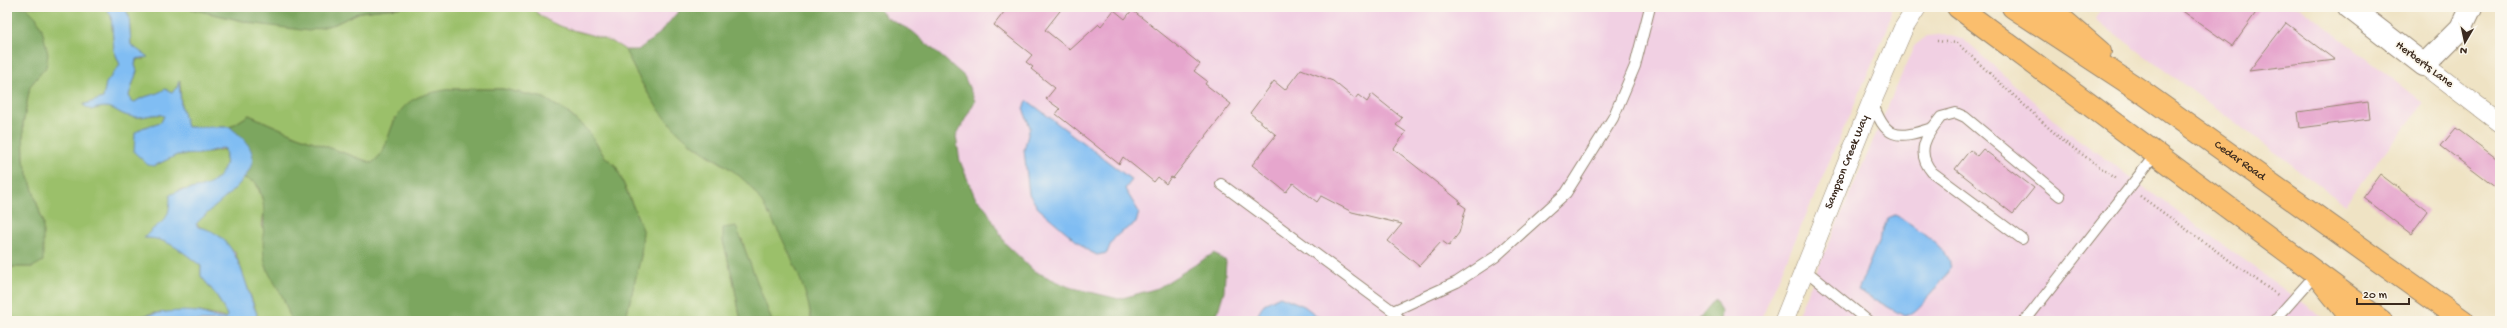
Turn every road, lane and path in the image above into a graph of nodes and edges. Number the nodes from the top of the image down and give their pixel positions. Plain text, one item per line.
1 (1650, 7) edge
2 (1917, 7) edge
3 (1958, 7) edge
4 (2013, 7) edge
5 (2048, 7) edge
6 (2349, 7) edge
7 (2471, 7) edge
8 (1937, 42) dead end
9 (2424, 65) junction
10 (2138, 90) junction
11 (1872, 101) junction
12 (2500, 123) edge
13 (1932, 128) junction
14 (2155, 155) junction
15 (1220, 184) dead end
16 (2128, 188) junction
17 (2060, 196) dead end
18 (2022, 239) dead end
19 (1805, 270) junction
20 (2316, 274) junction
21 (2290, 304) junction
22 (1393, 311) junction
23 (1401, 321) edge
24 (1784, 321) edge
25 (1868, 321) edge
26 (2025, 321) edge
27 (2274, 321) edge
28 (2354, 321) edge
29 (2381, 321) edge
30 (2463, 321) edge

1 - 22 lane
2 - 11 street, Sampson Creek Way
3 - 14 main road
4 - 10 main road, Cedar Road
5 - 10 main road
6 - 9 street, Herberts Lane
7 - 9 street
8 - 16 path
9 - 12 street, Herberts Lane
10 - 30 main road, Cedar Road
11 - 13 lane
11 - 19 street, Sampson Creek Way
13 - 17 lane
13 - 18 lane
14 - 16 lane
14 - 20 main road
15 - 22 lane
16 - 21 path
16 - 26 lane
19 - 24 street, Sampson Creek Way
19 - 25 lane
20 - 21 lane
20 - 28 main road
20 - 29 main road
21 - 27 lane
22 - 23 lane

